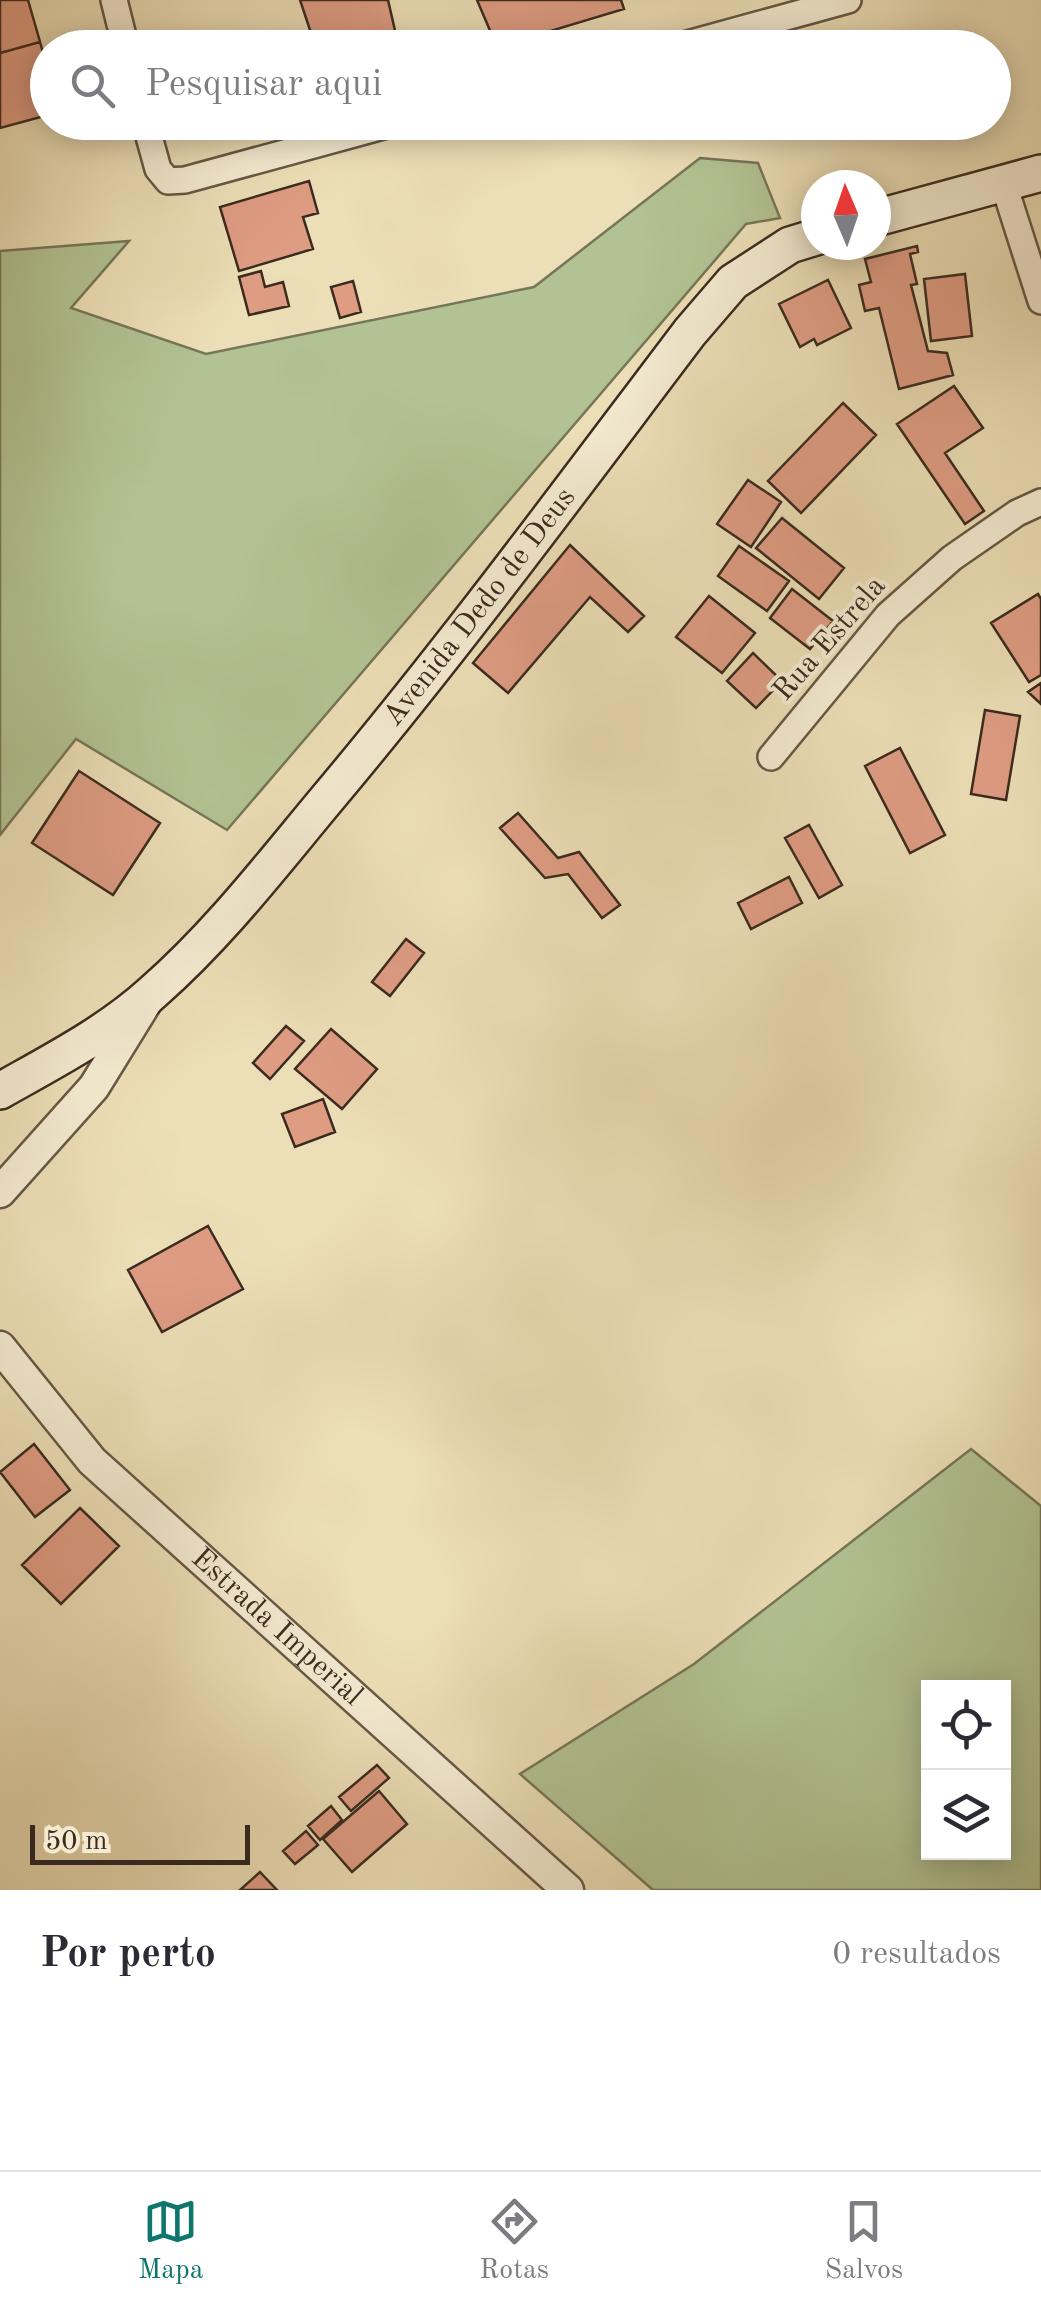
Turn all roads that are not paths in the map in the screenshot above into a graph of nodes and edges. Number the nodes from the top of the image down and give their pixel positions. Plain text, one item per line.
1 (114, 0) edge
2 (848, 0) edge
3 (122, 30) edge
4 (739, 30) edge
5 (150, 140) edge
6 (332, 140) edge
7 (1041, 173) edge
8 (1003, 182) junction
9 (891, 214) edge
10 (801, 242) edge
11 (1041, 301) edge
12 (1041, 502) edge
13 (771, 757) dead end
14 (152, 994) junction
15 (0, 1091) edge
16 (0, 1192) edge
17 (0, 1348) edge
18 (568, 1890) edge

1 - 3 street
2 - 4 street
5 - 6 street
7 - 8 main road
8 - 9 main road
8 - 11 street
10 - 14 main road, Avenida Dedo de Deus
12 - 13 street, Rua Estrela
14 - 15 main road, Avenida Dedo de Deus
14 - 16 street, Avenida Dedo de Deus
17 - 18 street, Estrada Imperial

